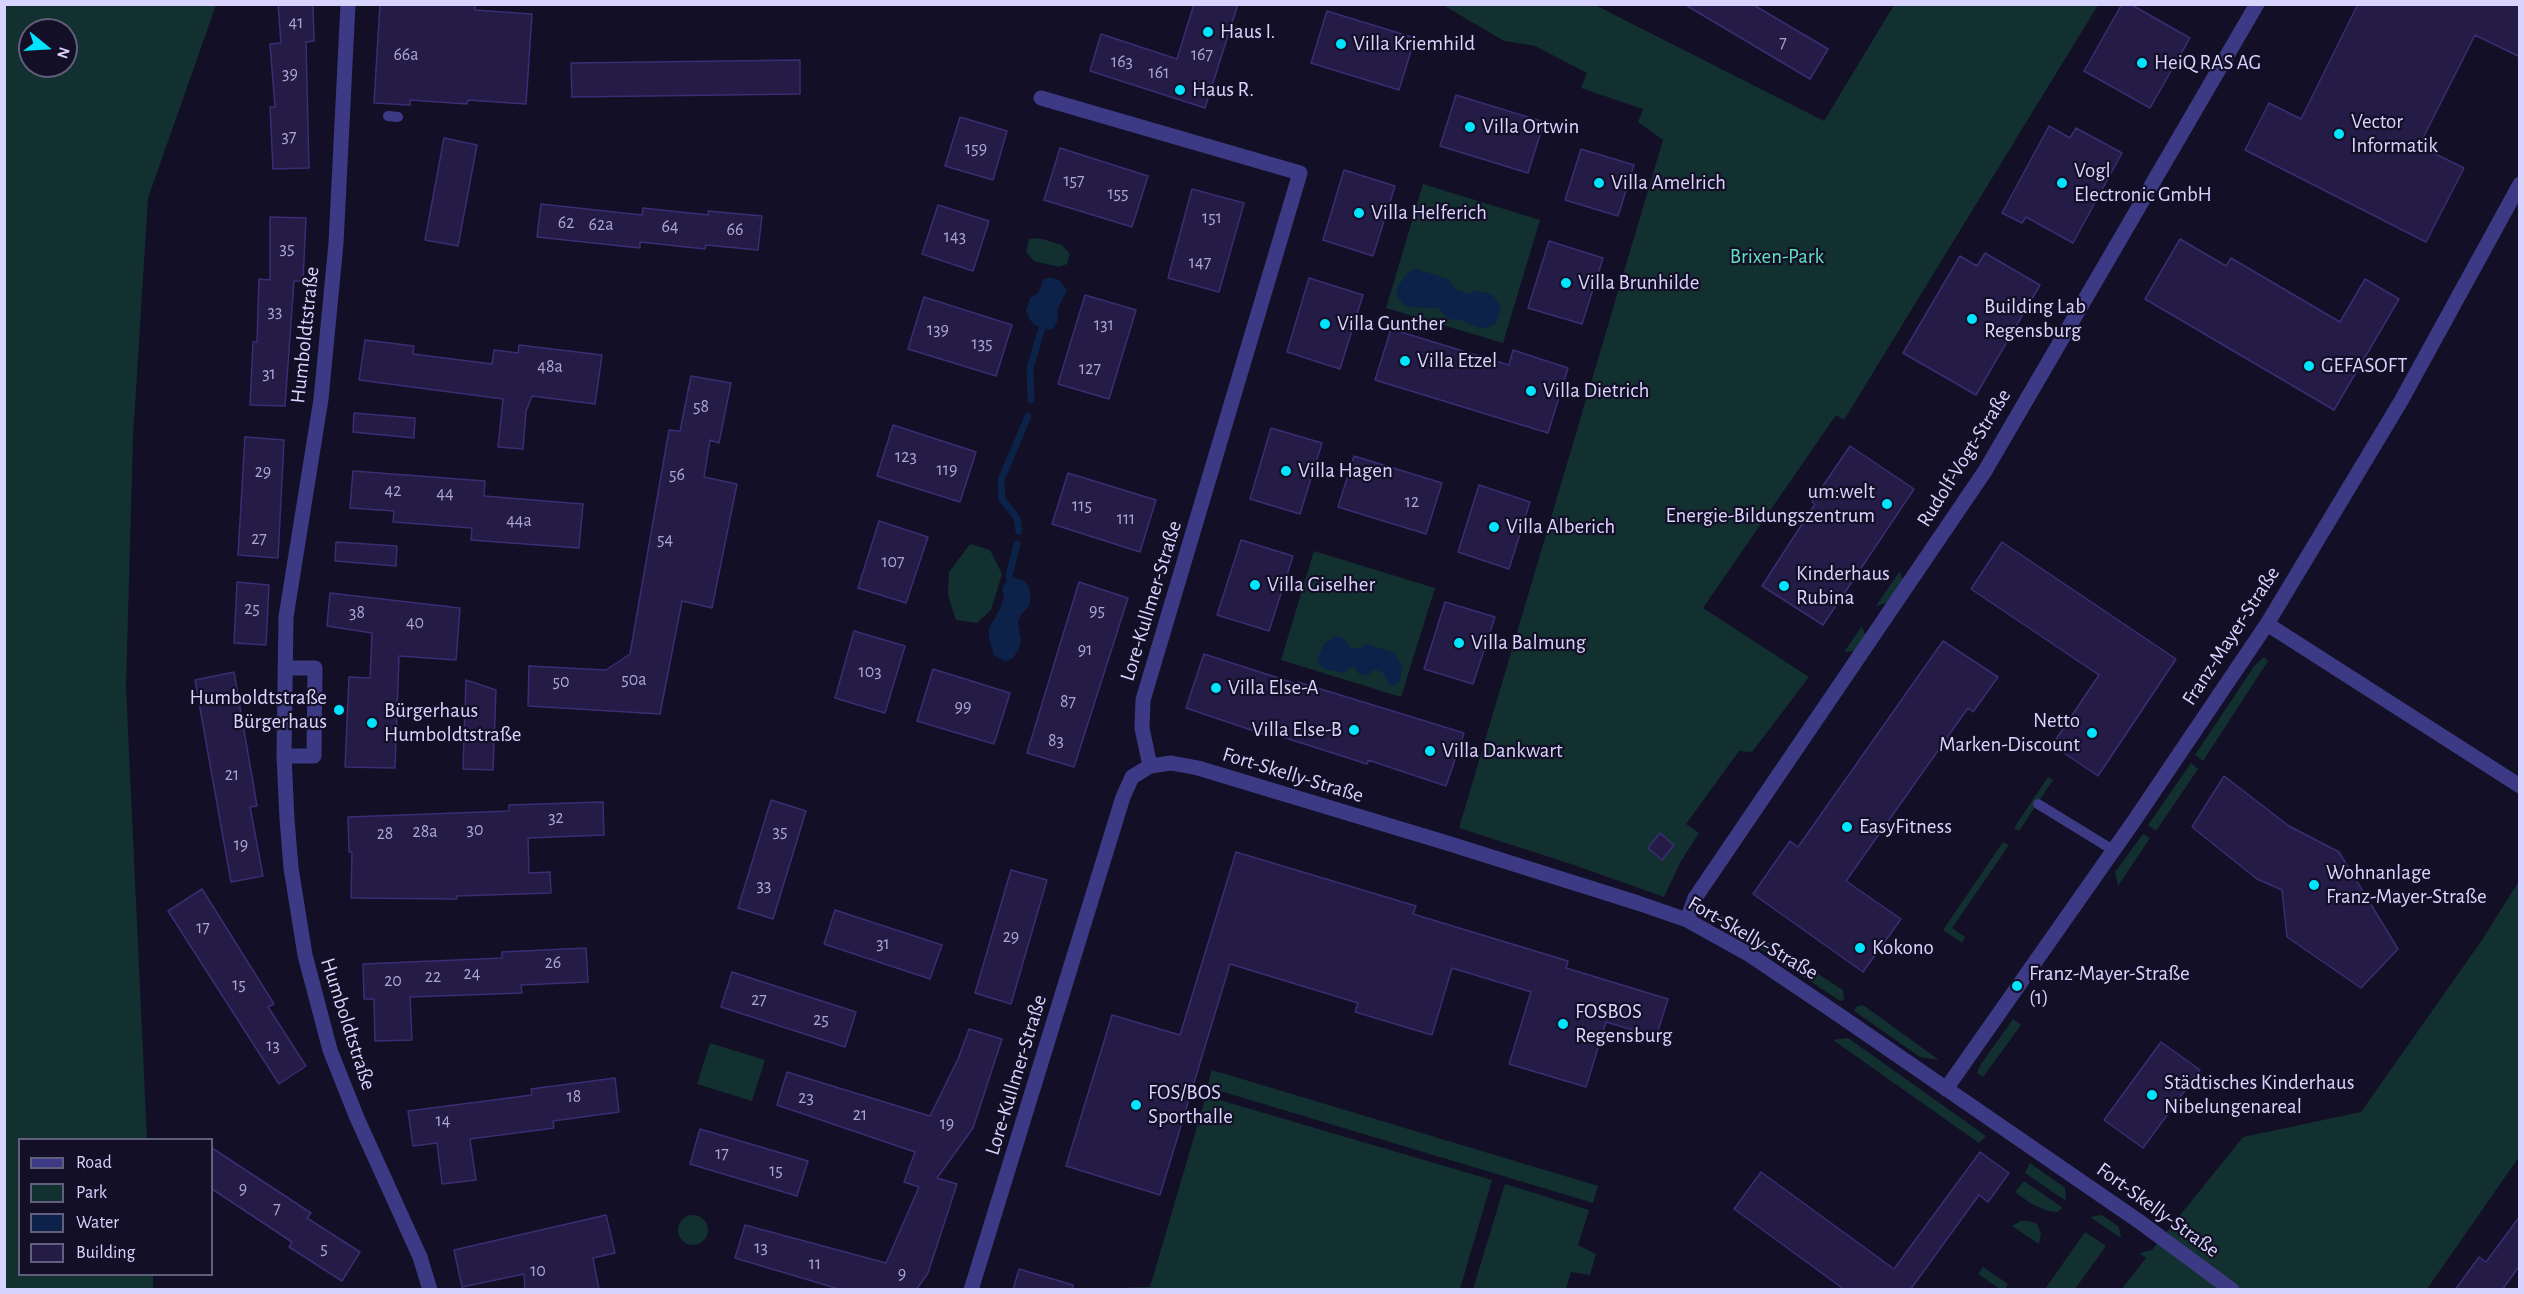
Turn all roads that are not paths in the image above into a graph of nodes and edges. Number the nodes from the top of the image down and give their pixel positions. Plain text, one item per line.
1 (348, 4) edge
2 (2256, 4) edge
3 (1041, 98) dead end
4 (2520, 184) edge
5 (2267, 624) junction
6 (285, 668) junction
7 (284, 756) junction
8 (1149, 766) junction
9 (2520, 786) edge
10 (2038, 804) dead end
11 (2113, 850) junction
12 (1687, 920) junction
13 (1946, 1089) junction
14 (430, 1290) edge
15 (971, 1290) edge
16 (2232, 1290) edge

1 - 6 street, Humboldtstraße
2 - 12 street, Rudolf-Vogt-Straße
3 - 8 street, Lore-Kullmer-Straße
4 - 5 street, Franz-Mayer-Straße
5 - 9 street
5 - 11 street, Franz-Mayer-Straße
6 - 7 street, Humboldtstraße
6 - 7 street
7 - 14 street, Humboldtstraße
8 - 12 street, Fort-Skelly-Straße
8 - 15 street, Lore-Kullmer-Straße
10 - 11 lane
11 - 13 street, Franz-Mayer-Straße
12 - 13 street, Fort-Skelly-Straße
13 - 16 street, Fort-Skelly-Straße

